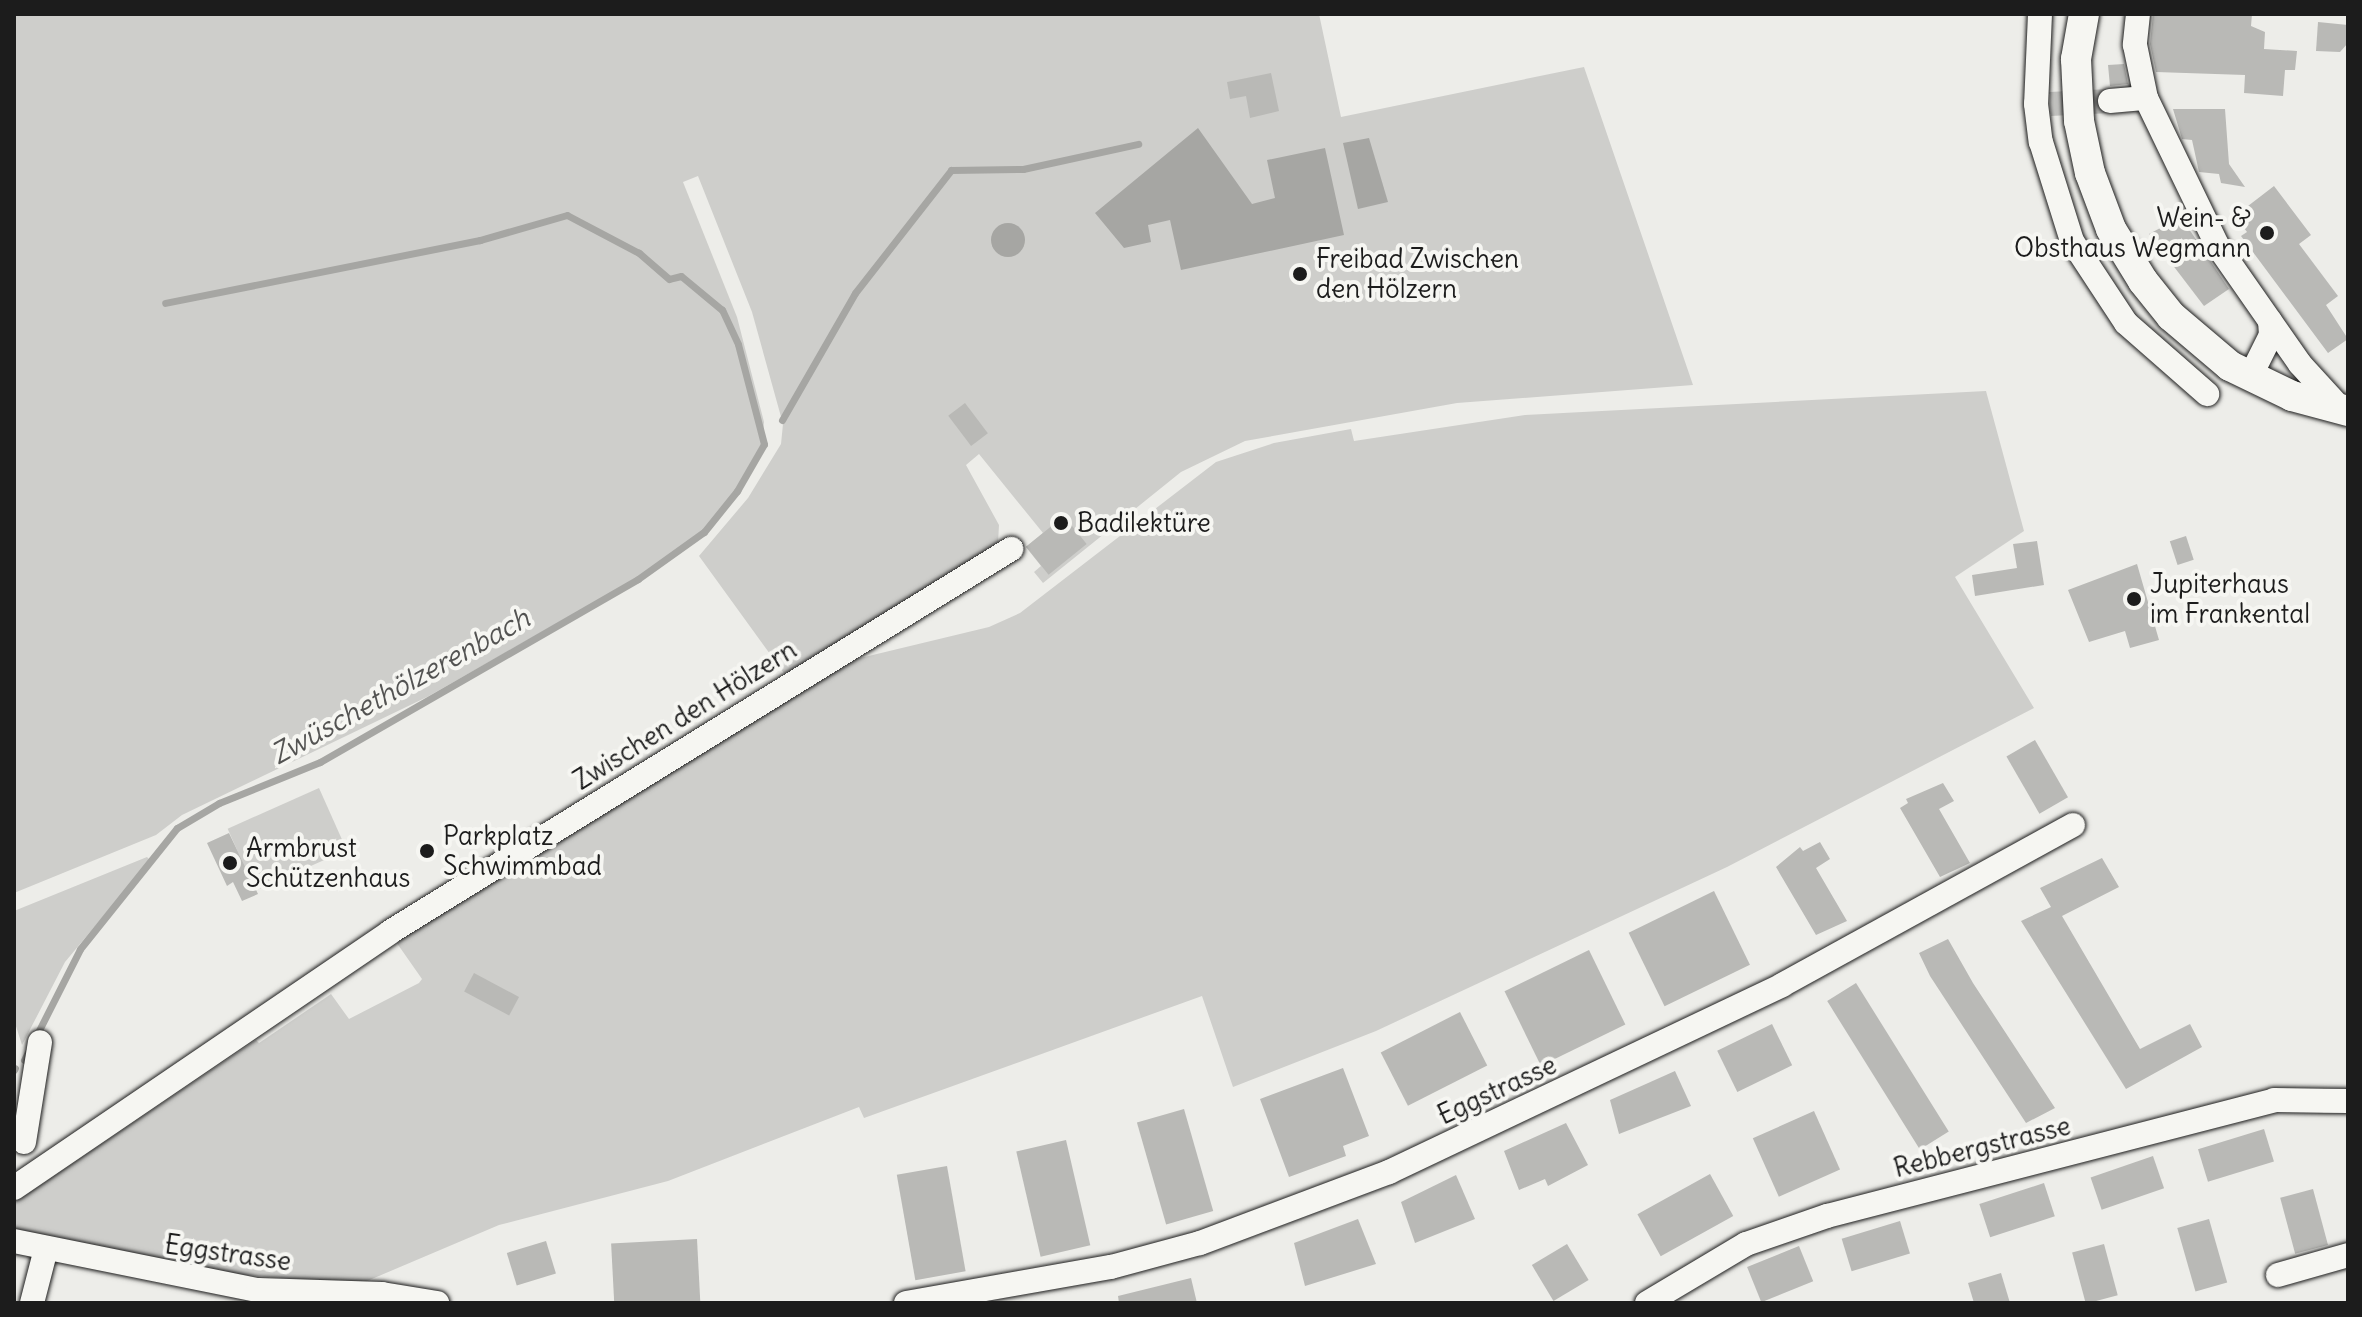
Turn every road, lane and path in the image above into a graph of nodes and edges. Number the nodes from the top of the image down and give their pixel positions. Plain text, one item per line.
1 (2040, 14) edge
2 (2084, 14) edge
3 (2138, 14) edge
4 (2146, 98) junction
5 (2110, 101) tunnel mouth
6 (2270, 321) junction
7 (2250, 377) junction
8 (2207, 394) dead end
9 (2345, 411) edge
10 (1011, 549) dead end
11 (2073, 825) dead end
12 (40, 1042) dead end
13 (2348, 1101) edge
14 (24, 1142) dead end
15 (15, 1188) edge
16 (14, 1241) edge
17 (46, 1249) junction
18 (2348, 1255) edge
19 (2278, 1275) dead end
20 (32, 1303) edge
21 (437, 1303) edge
22 (906, 1303) edge
23 (1647, 1303) edge

1 - 8 street
2 - 7 main road
3 - 4 street
4 - 5 street
4 - 6 street
6 - 7 street
6 - 9 street
7 - 9 main road
10 - 15 street, Zwischen den Hölzern
11 - 22 street, Eggstrasse
12 - 14 street
13 - 23 street, Rebbergstrasse
16 - 17 street, Eggstrasse
17 - 20 street
17 - 21 street, Eggstrasse
18 - 19 street

